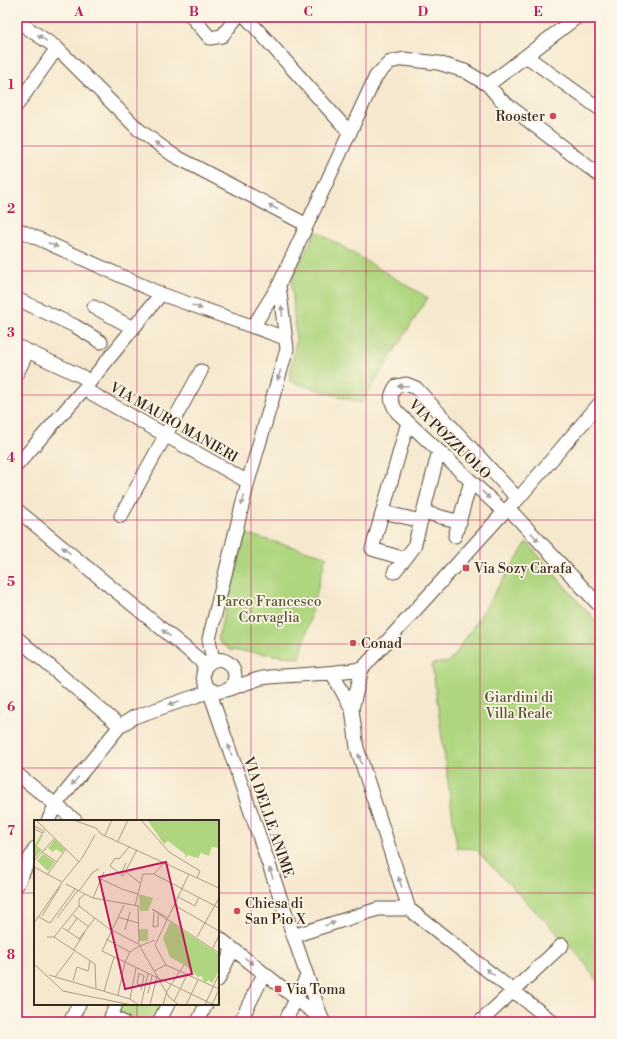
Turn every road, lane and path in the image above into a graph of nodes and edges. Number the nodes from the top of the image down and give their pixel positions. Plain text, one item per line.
1 (237, 17) edge
2 (246, 17) edge
3 (577, 17) edge
4 (194, 18) edge
5 (17, 21) edge
6 (57, 48) junction
7 (526, 56) junction
8 (488, 85) junction
9 (17, 105) edge
10 (600, 109) edge
11 (350, 133) junction
12 (600, 176) edge
13 (307, 225) junction
14 (17, 229) edge
15 (280, 285) junction
16 (161, 294) junction
17 (17, 299) edge
18 (94, 307) dead end
19 (253, 327) junction
20 (132, 328) junction
21 (285, 338) junction
22 (101, 342) dead end
23 (22, 349) edge
24 (201, 371) dead end
25 (17, 373) edge
26 (86, 386) junction
27 (600, 403) edge
28 (408, 422) junction
29 (166, 436) junction
30 (440, 451) junction
31 (17, 465) edge
32 (471, 481) junction
33 (248, 482) junction
34 (518, 500) junction
35 (17, 510) edge
36 (506, 510) junction
37 (383, 512) junction
38 (121, 516) dead end
39 (422, 517) junction
40 (460, 522) junction
41 (455, 536) dead end
42 (405, 559) junction
43 (394, 572) dead end
44 (600, 606) edge
45 (17, 638) edge
46 (208, 639) junction
47 (185, 648) junction
48 (209, 665) junction
49 (234, 668) junction
50 (362, 669) junction
51 (332, 673) junction
52 (262, 678) junction
53 (231, 687) junction
54 (210, 689) junction
55 (352, 709) junction
56 (120, 726) junction
57 (17, 774) edge
58 (56, 804) junction
59 (48, 820) edge
60 (75, 820) edge
61 (34, 850) edge
62 (17, 886) edge
63 (409, 909) junction
64 (293, 936) junction
65 (219, 938) edge
66 (562, 945) dead end
67 (233, 949) junction
68 (264, 974) junction
69 (307, 976) junction
70 (219, 978) edge
71 (513, 990) junction
72 (296, 998) junction
73 (78, 1005) edge
74 (116, 1005) edge
75 (168, 1005) edge
76 (206, 1005) edge
77 (324, 1021) edge
78 (70, 1022) edge
79 (123, 1022) edge
80 (159, 1022) edge
81 (198, 1022) edge
82 (240, 1022) edge
83 (285, 1022) edge
84 (480, 1022) edge
85 (553, 1022) edge

1 - 4 street
2 - 11 street
3 - 7 street
6 -> 5 street
6 - 9 street
13 -> 6 street
7 - 8 street
7 - 10 street
8 - 11 street
8 - 12 street
11 - 13 street
13 - 15 street
14 -> 16 street
15 - 19 street
21 -> 15 street
16 -> 19 street
16 - 20 street
17 - 22 street
18 - 20 street
19 - 21 street
20 - 26 street
21 -> 33 street
23 - 25 street
23 - 26 street, VIA MAURO MANIERI
24 - 29 street
26 - 29 street, VIA MAURO MANIERI
26 - 31 street
27 - 34 street
28 - 30 street, VIA POZZUOLO
34 -> 28 street, VIA POZZUOLO
28 - 37 street
29 - 33 street, VIA MAURO MANIERI
29 - 38 street
30 - 32 street, VIA POZZUOLO
30 - 39 street
32 -> 36 street, VIA POZZUOLO
32 - 40 street
33 -> 46 street
34 - 36 street
47 -> 35 street
36 -> 44 street, VIA POZZUOLO
36 - 50 street
37 - 39 street
37 - 42 street
39 - 40 street
39 - 42 street
40 - 41 street
42 - 43 street
45 - 56 street
46 - 47 street
46 - 48 street
47 - 48 street
48 - 49 street
48 - 54 street
49 - 52 street
49 - 53 street
50 - 51 street
50 - 55 street
51 - 52 street
51 - 55 street
52 - 53 street
53 - 54 street
54 -> 56 street
64 -> 54 street, VIA DELLE ANIME
63 -> 55 street
56 -> 58 street
57 - 58 street
58 - 59 street
58 - 60 street
61 - 62 street
64 -> 63 street
71 -> 63 street
64 - 69 street, VIA DELLE ANIME
65 - 67 street
66 - 71 street
67 -> 68 street
67 - 70 street
68 - 72 street
68 - 82 street
69 - 72 street
69 - 77 street, VIA DELLE ANIME
71 - 84 street
71 - 85 street
72 - 77 street
72 - 83 street
73 - 78 street
74 - 79 street
75 - 80 street
76 - 81 street

